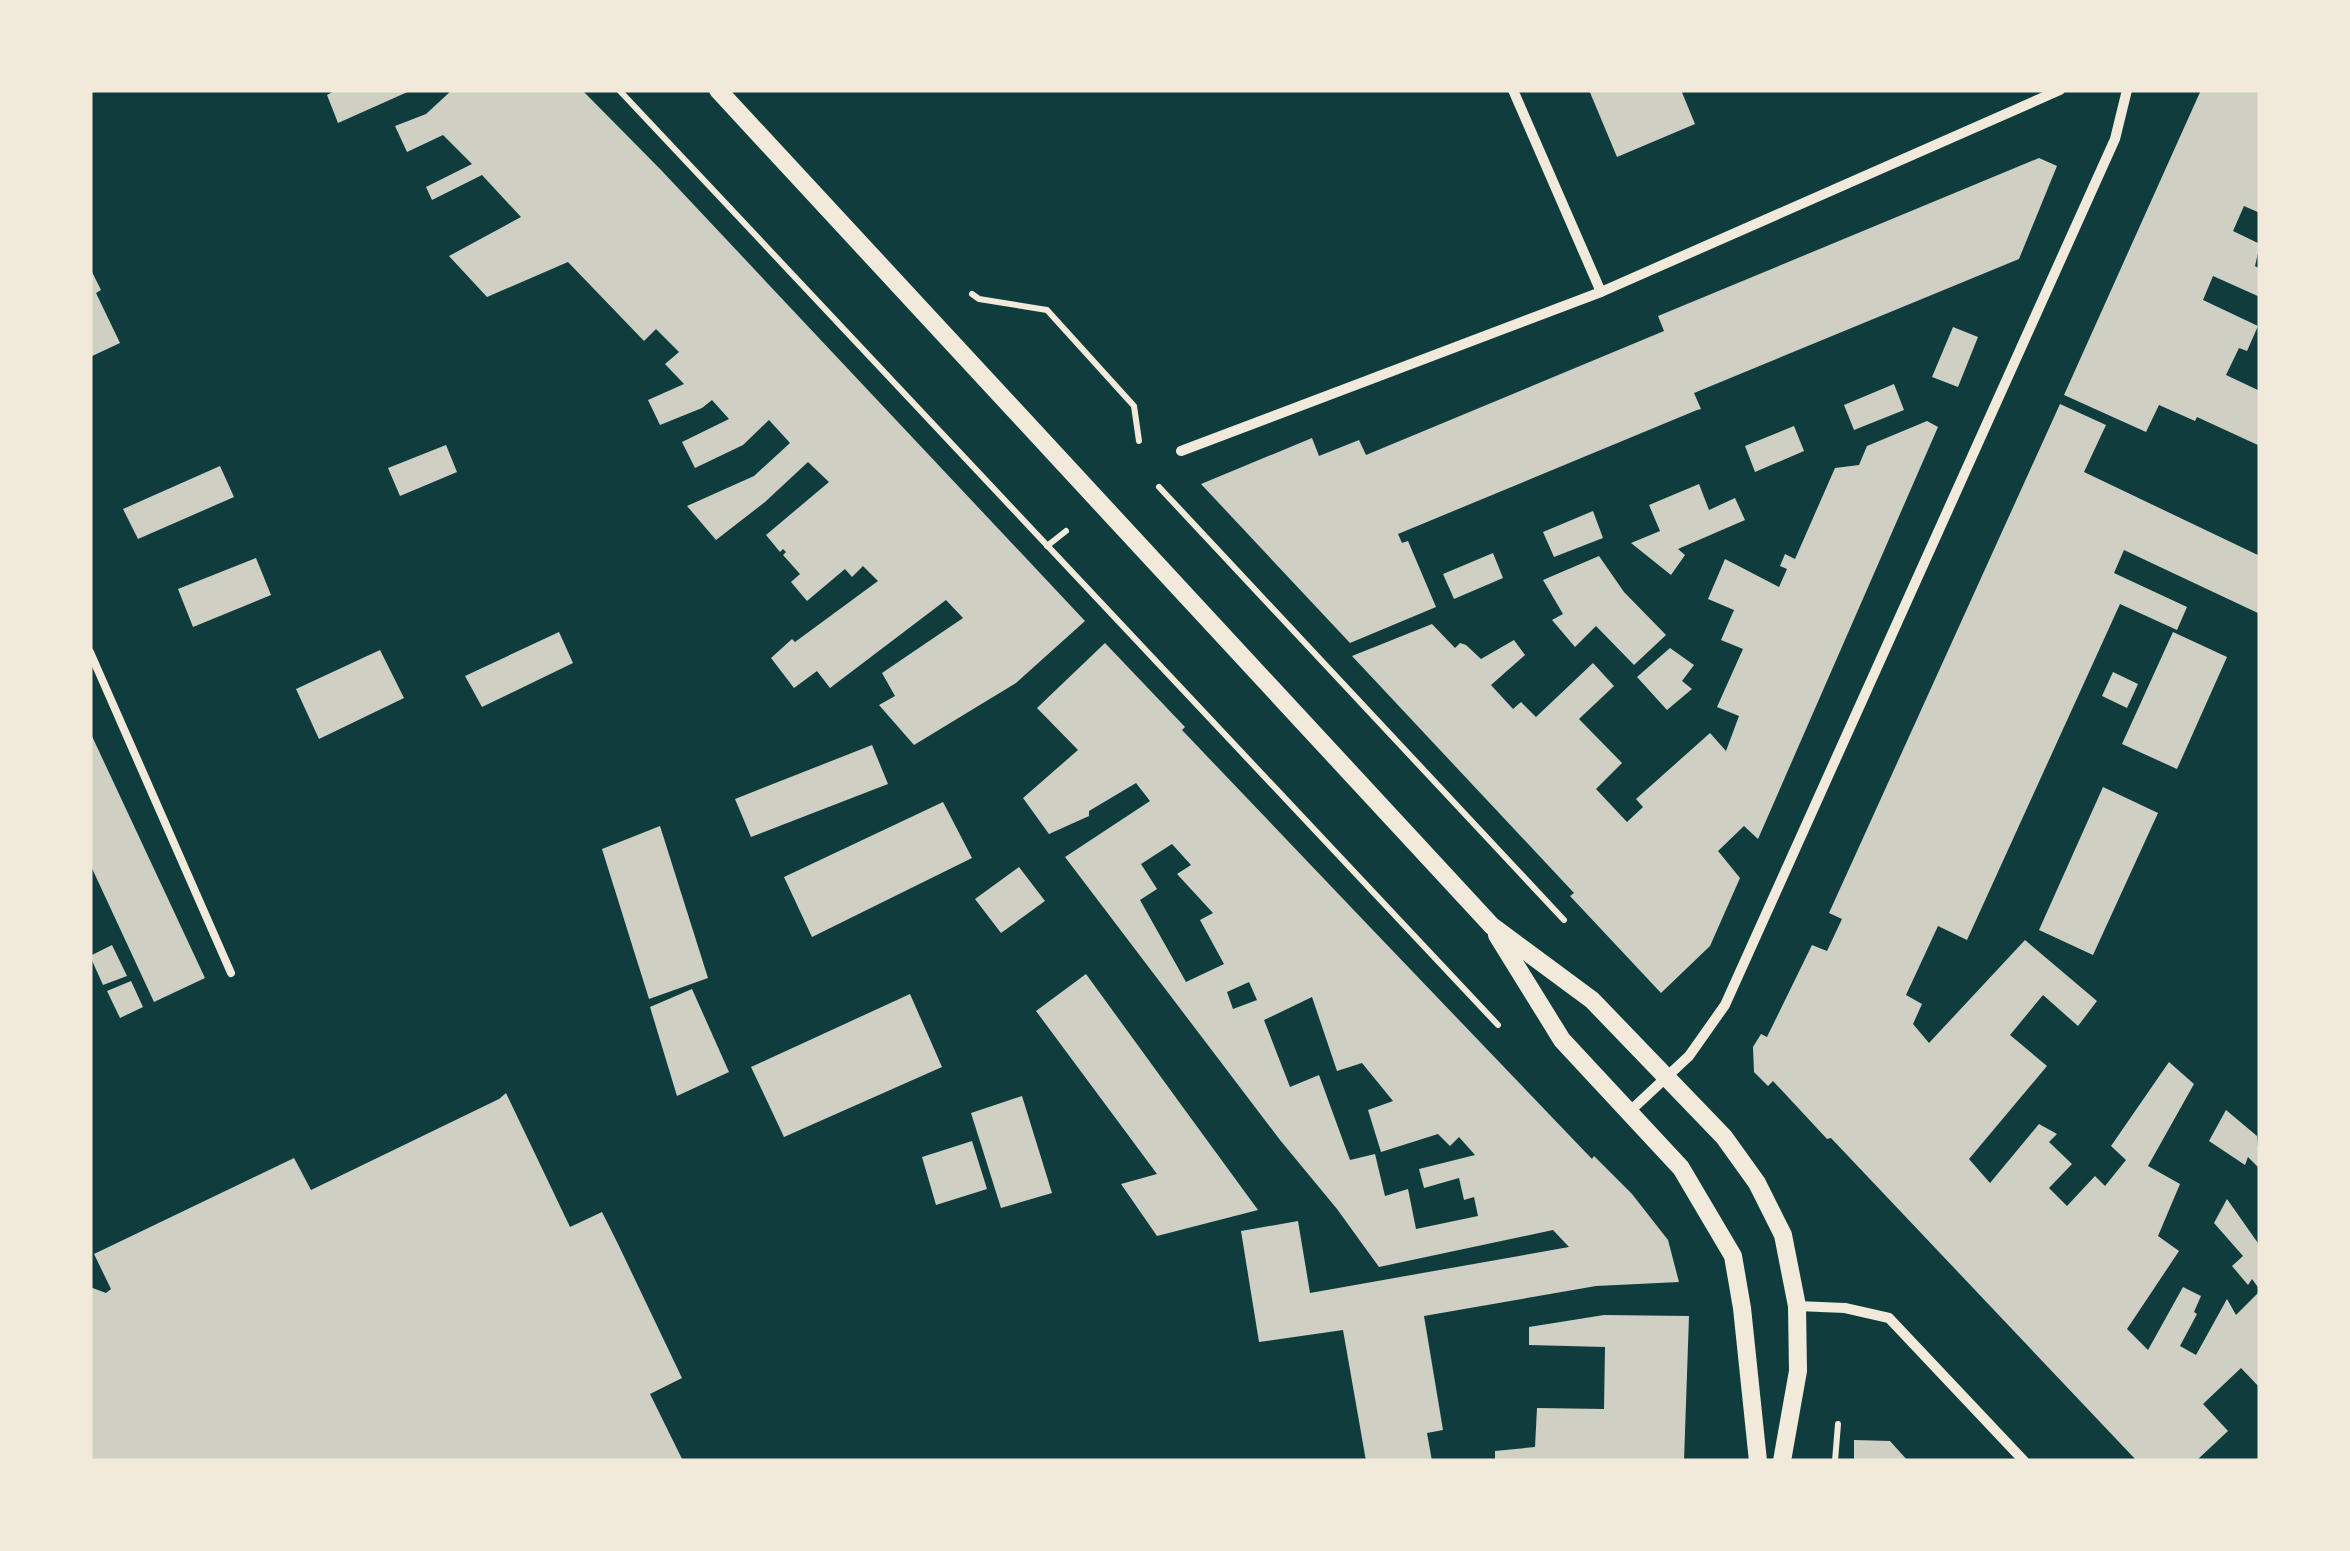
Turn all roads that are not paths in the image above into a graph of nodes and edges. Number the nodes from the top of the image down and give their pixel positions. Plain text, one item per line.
1 (718, 90) edge
2 (1513, 90) edge
3 (2060, 90) edge
4 (2127, 90) edge
5 (1601, 292) junction
6 (1181, 451) dead end
7 (90, 652) edge
8 (1492, 926) junction
9 (231, 973) dead end
10 (1666, 1077) junction
11 (1628, 1113) junction
12 (1797, 1306) junction
13 (1758, 1461) edge
14 (1782, 1461) edge
15 (2024, 1461) edge

1 - 8 street
2 - 5 street
3 - 5 street
4 - 10 street
5 - 6 street
7 - 9 lane
8 - 10 street
8 - 11 street
10 - 11 street
10 - 12 street
11 - 13 street
12 - 14 street
12 - 15 street

